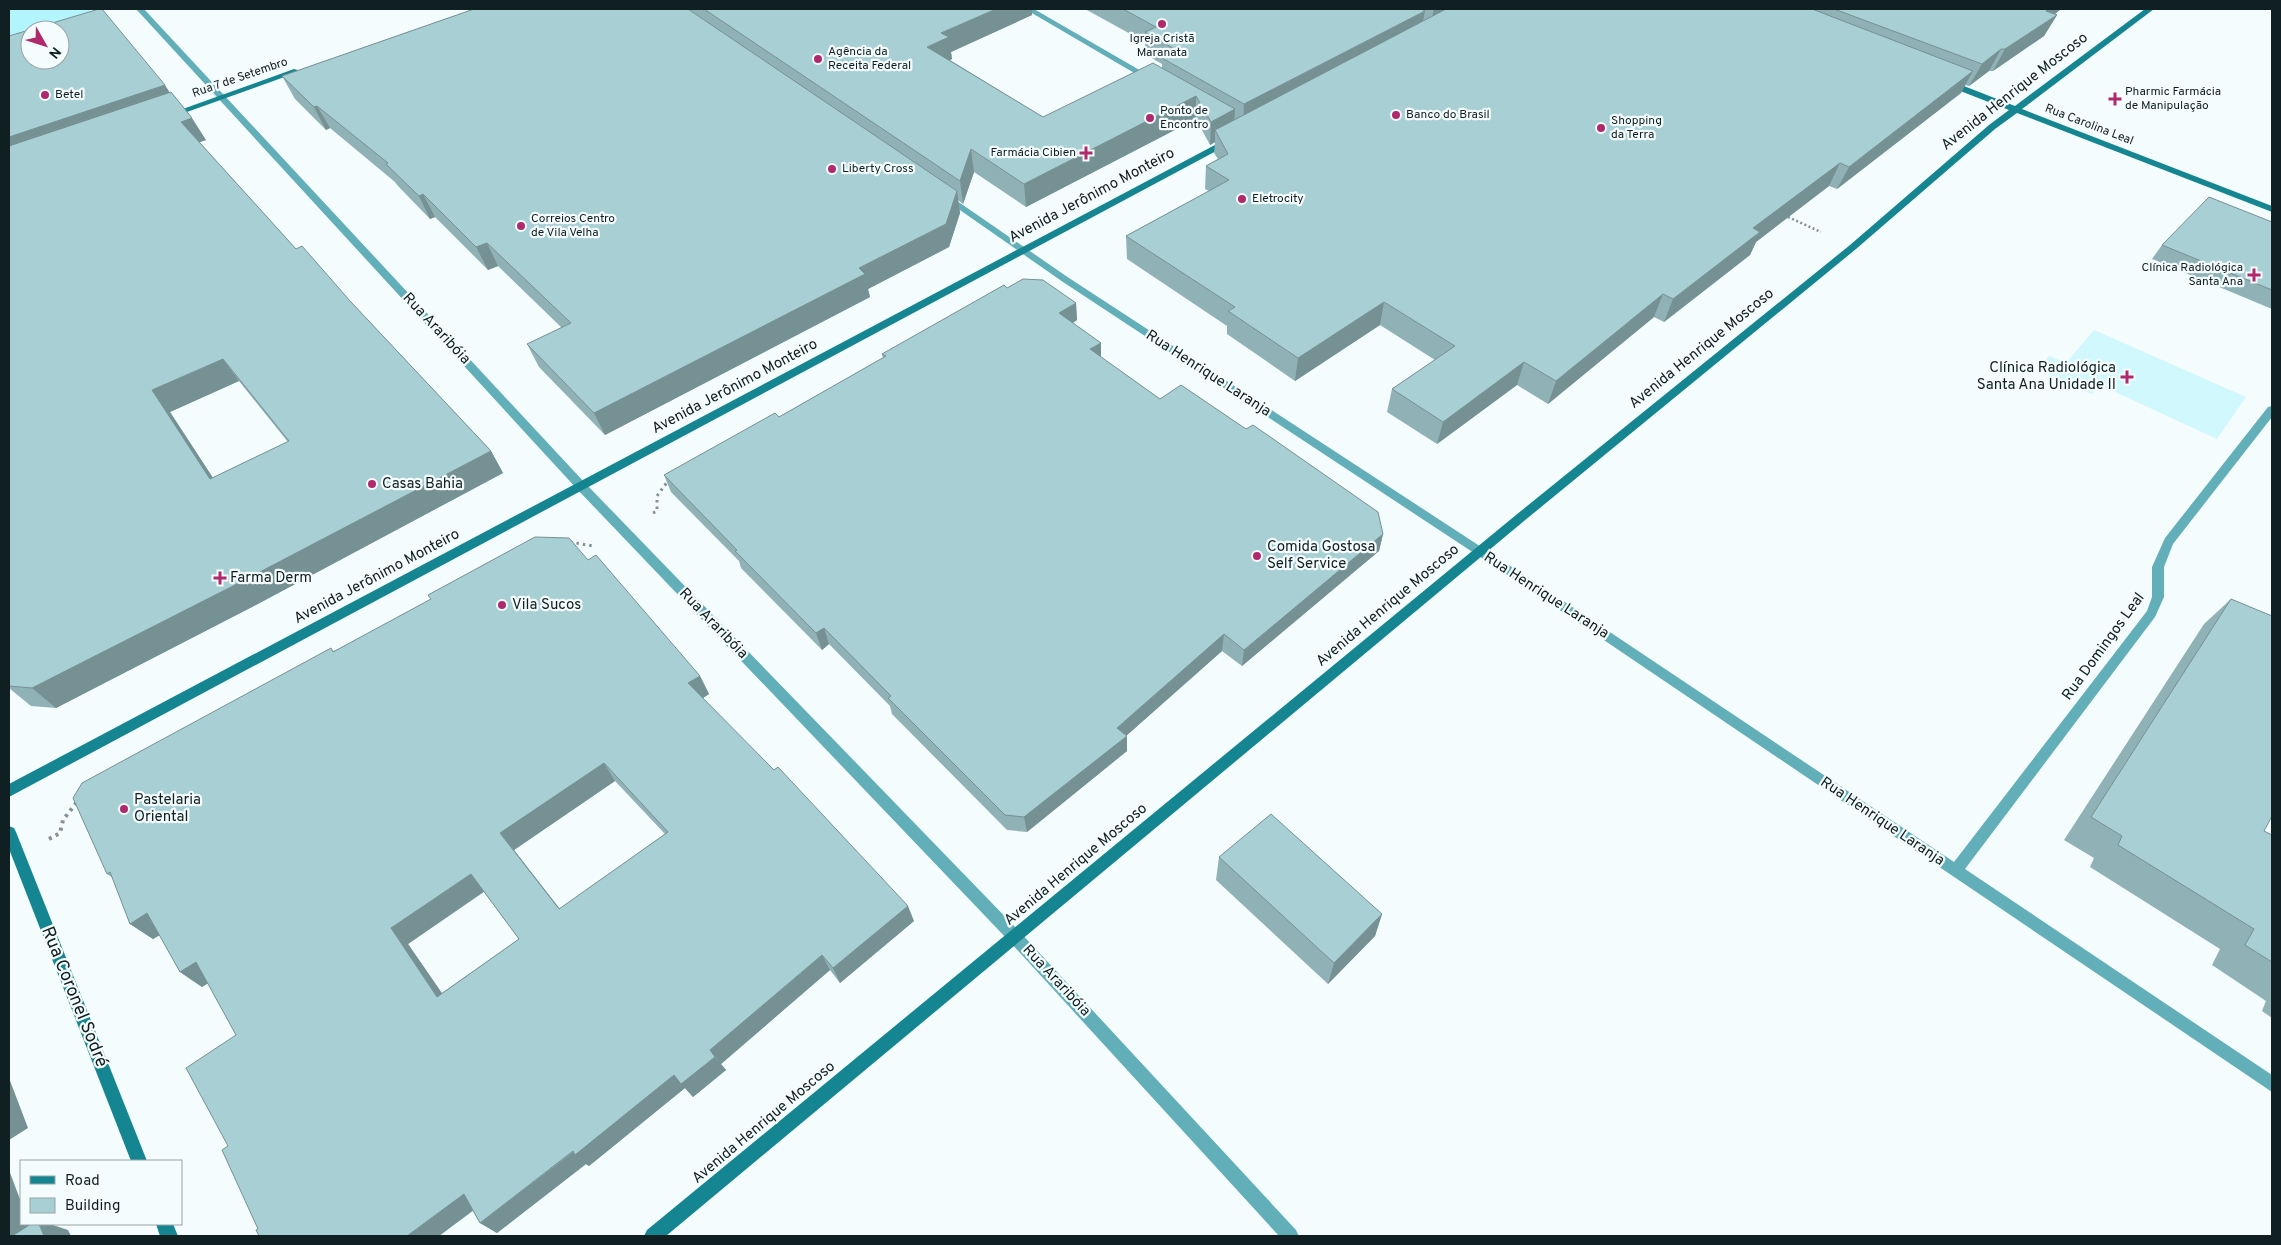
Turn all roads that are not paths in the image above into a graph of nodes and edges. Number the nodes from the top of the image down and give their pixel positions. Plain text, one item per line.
1 (140, 9) edge
2 (1029, 9) edge
3 (2150, 9) edge
4 (303, 69) edge
5 (1942, 81) edge
6 (1163, 86) edge
7 (223, 96) junction
8 (2015, 110) junction
9 (158, 119) edge
10 (1244, 132) edge
11 (940, 193) edge
12 (2272, 209) edge
13 (1023, 250) junction
14 (2272, 410) edge
15 (581, 486) junction
16 (1479, 552) junction
17 (9, 791) edge
18 (9, 832) edge
19 (1955, 871) junction
20 (1015, 937) junction
21 (2272, 1084) edge
22 (139, 1160) edge
23 (653, 1236) edge
24 (1290, 1236) edge

1 - 7 street, Rua Araribóia
2 - 6 street
3 - 8 main road, Avenida Henrique Moscoso
4 - 7 main road, Rua 7 de Setembro
5 - 8 main road, Rua Carolina Leal
7 - 9 main road, Rua 7 de Setembro
7 - 15 street, Rua Araribóia
8 - 12 main road, Rua Carolina Leal
8 - 16 main road, Avenida Henrique Moscoso
10 - 13 main road, Avenida Jerônimo Monteiro
11 - 13 street, Rua Henrique Laranja
13 - 15 main road, Avenida Jerônimo Monteiro
13 - 16 street, Rua Henrique Laranja
14 - 19 street, Rua Domingos Leal
15 - 17 main road, Avenida Jerônimo Monteiro
15 - 20 street, Rua Araribóia
16 - 19 street, Rua Henrique Laranja
16 - 20 main road, Avenida Henrique Moscoso
18 - 22 main road, Rua Coronel Sodré
19 - 21 street, Rua Henrique Laranja
20 - 23 main road, Avenida Henrique Moscoso
20 - 24 street, Rua Araribóia

